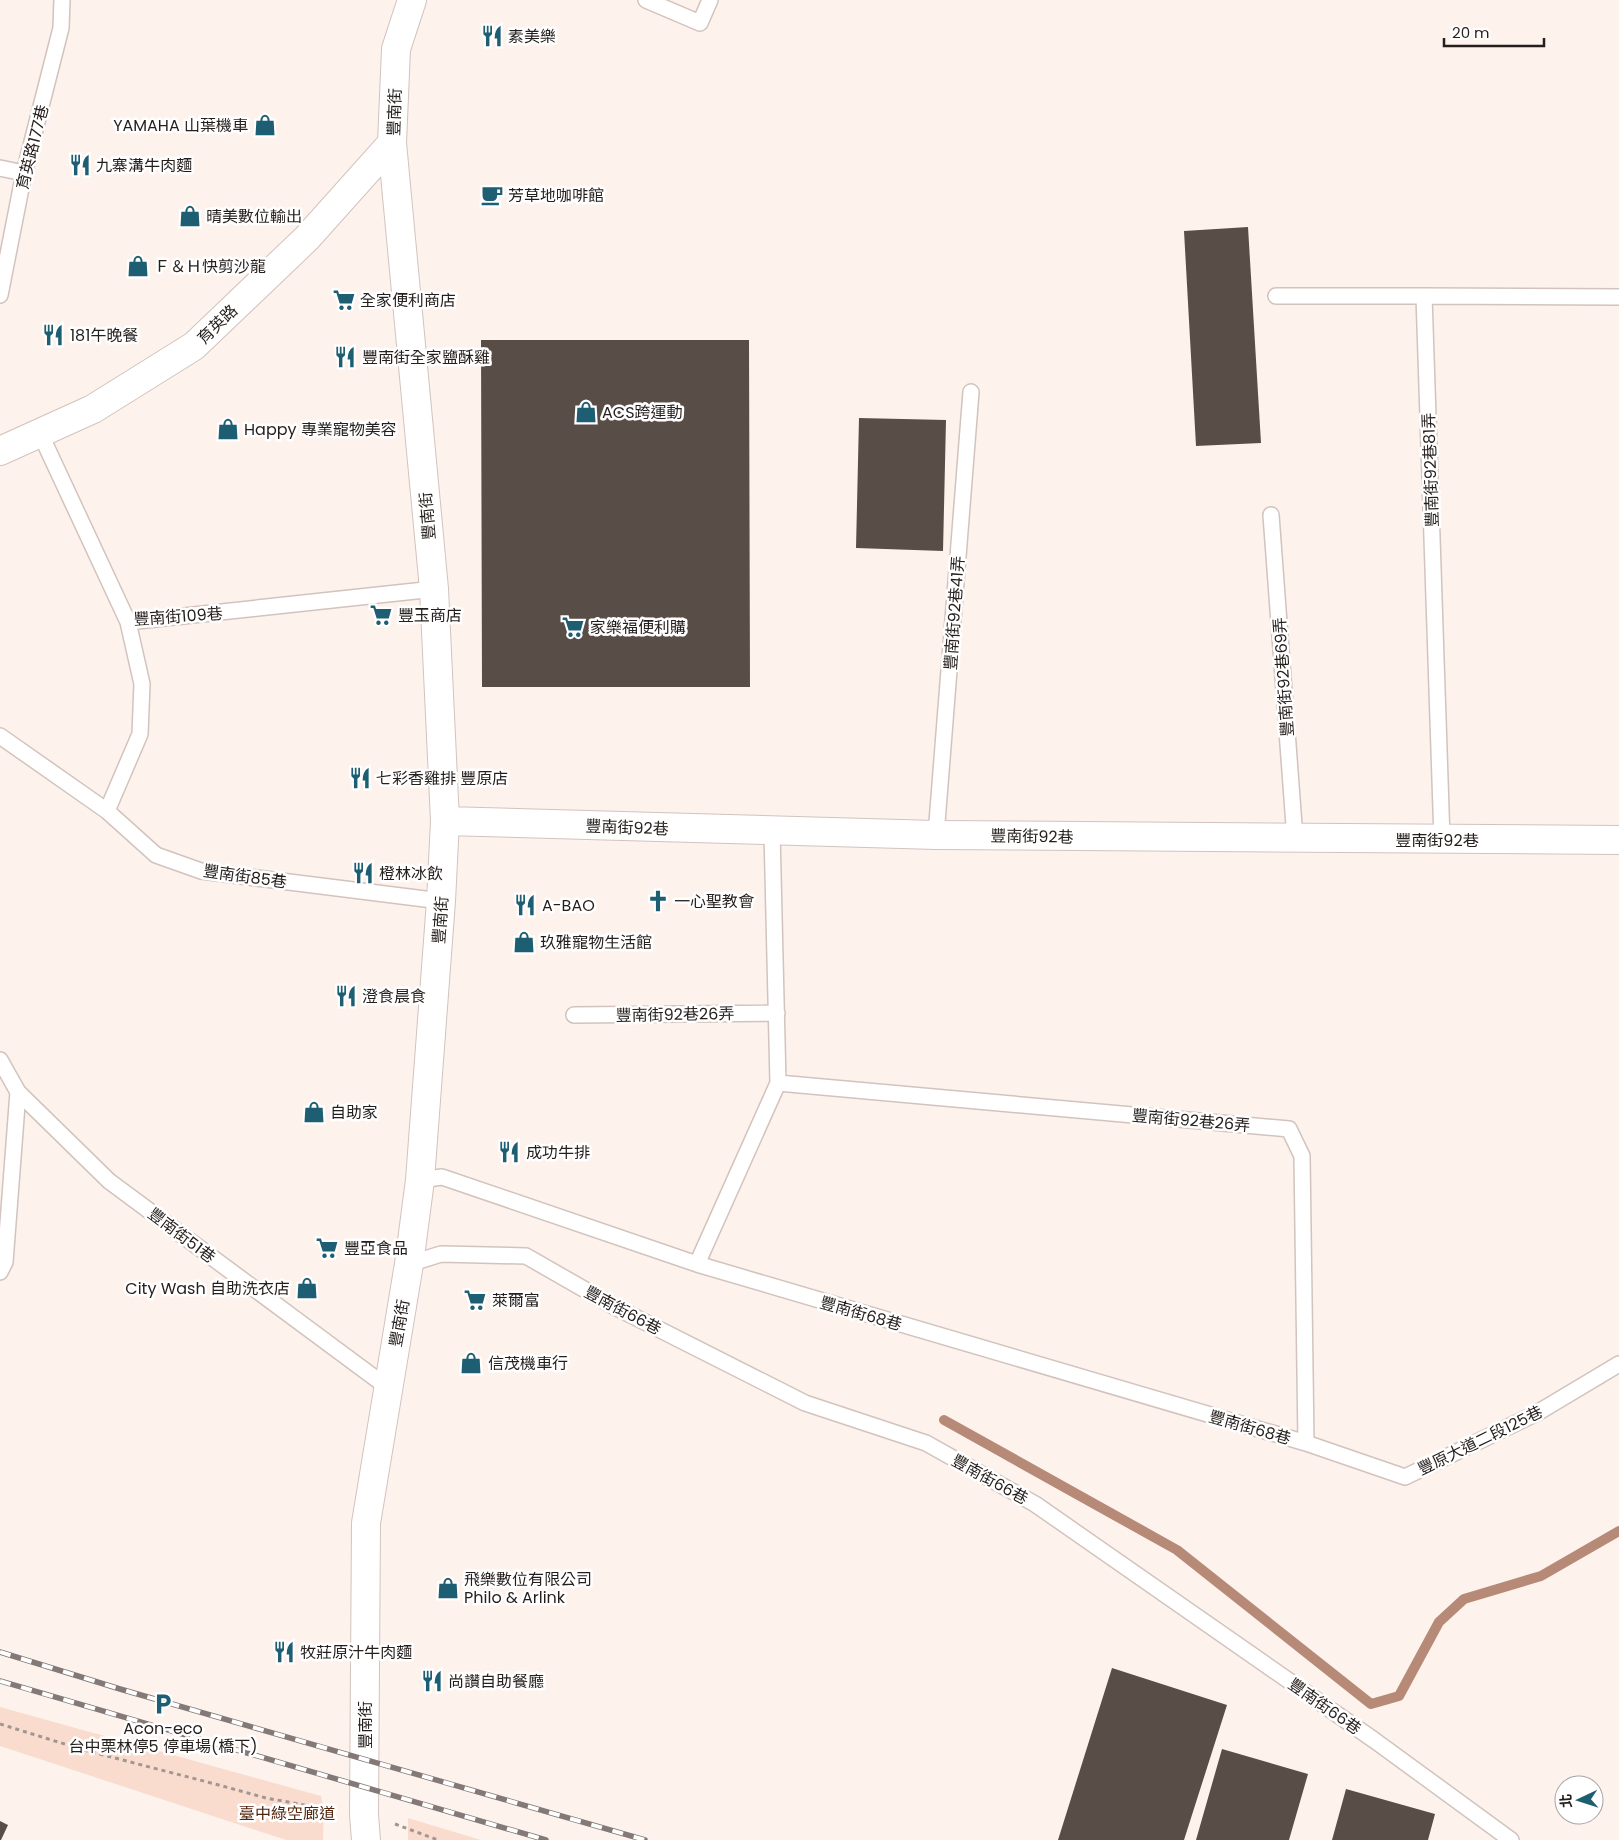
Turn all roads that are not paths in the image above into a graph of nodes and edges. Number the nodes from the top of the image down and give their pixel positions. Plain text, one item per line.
1 (62, 0) edge
2 (412, 0) edge
3 (646, 0) edge
4 (710, 0) edge
5 (392, 143) junction
6 (0, 168) edge
7 (24, 173) junction
8 (0, 295) edge
9 (1276, 296) dead end
10 (1424, 296) junction
11 (1619, 297) edge
12 (971, 392) dead end
13 (40, 433) junction
14 (0, 451) edge
15 (1271, 515) dead end
16 (434, 589) junction
17 (128, 622) junction
18 (0, 736) edge
19 (107, 811) junction
20 (445, 821) junction
21 (772, 832) junction
22 (936, 835) junction
23 (1295, 839) junction
24 (1442, 840) junction
25 (1619, 840) edge
26 (441, 901) junction
27 (777, 1012) junction
28 (574, 1016) dead end
29 (0, 1060) edge
30 (778, 1083) junction
31 (18, 1092) junction
32 (420, 1180) junction
33 (409, 1264) junction
34 (696, 1264) junction
35 (0, 1272) edge
36 (1619, 1364) edge
37 (388, 1387) junction
38 (1306, 1443) junction
39 (365, 1828) edge
40 (1511, 1840) edge

1 - 7 lane, 育英路177巷
2 - 5 street, 豐南街
3 - 4 lane
5 - 13 street, 育英路
5 - 16 street, 豐南街
6 - 7 lane
7 - 8 lane, 育英路177巷
9 - 10 lane
10 - 11 lane
10 - 24 lane, 豐南街92巷81弄
12 - 22 lane, 豐南街92巷41弄
13 - 14 street, 育英路
13 - 17 lane, 豐南街109巷
15 - 23 lane, 豐南街92巷69弄
16 - 17 lane, 豐南街109巷
16 - 20 street, 豐南街
17 - 19 lane
18 - 19 lane, 豐南街85巷
19 - 26 lane, 豐南街85巷
20 - 21 street, 豐南街92巷
20 - 26 street, 豐南街
21 - 22 street, 豐南街92巷
21 - 27 lane
22 - 23 street, 豐南街92巷
23 - 24 street, 豐南街92巷
24 - 25 street, 豐南街92巷
26 - 32 street, 豐南街
27 - 28 lane, 豐南街92巷26弄
27 - 30 lane
29 - 31 lane, 豐南街51巷
30 - 34 lane
30 - 38 lane, 豐南街92巷26弄
31 - 35 lane
31 - 37 lane, 豐南街51巷
32 - 33 street, 豐南街
32 - 34 lane, 豐南街68巷
33 - 37 street, 豐南街
33 - 40 lane, 豐南街66巷
34 - 38 lane, 豐南街68巷
36 - 38 lane, 豐原大道二段125巷
37 - 39 street, 豐南街

